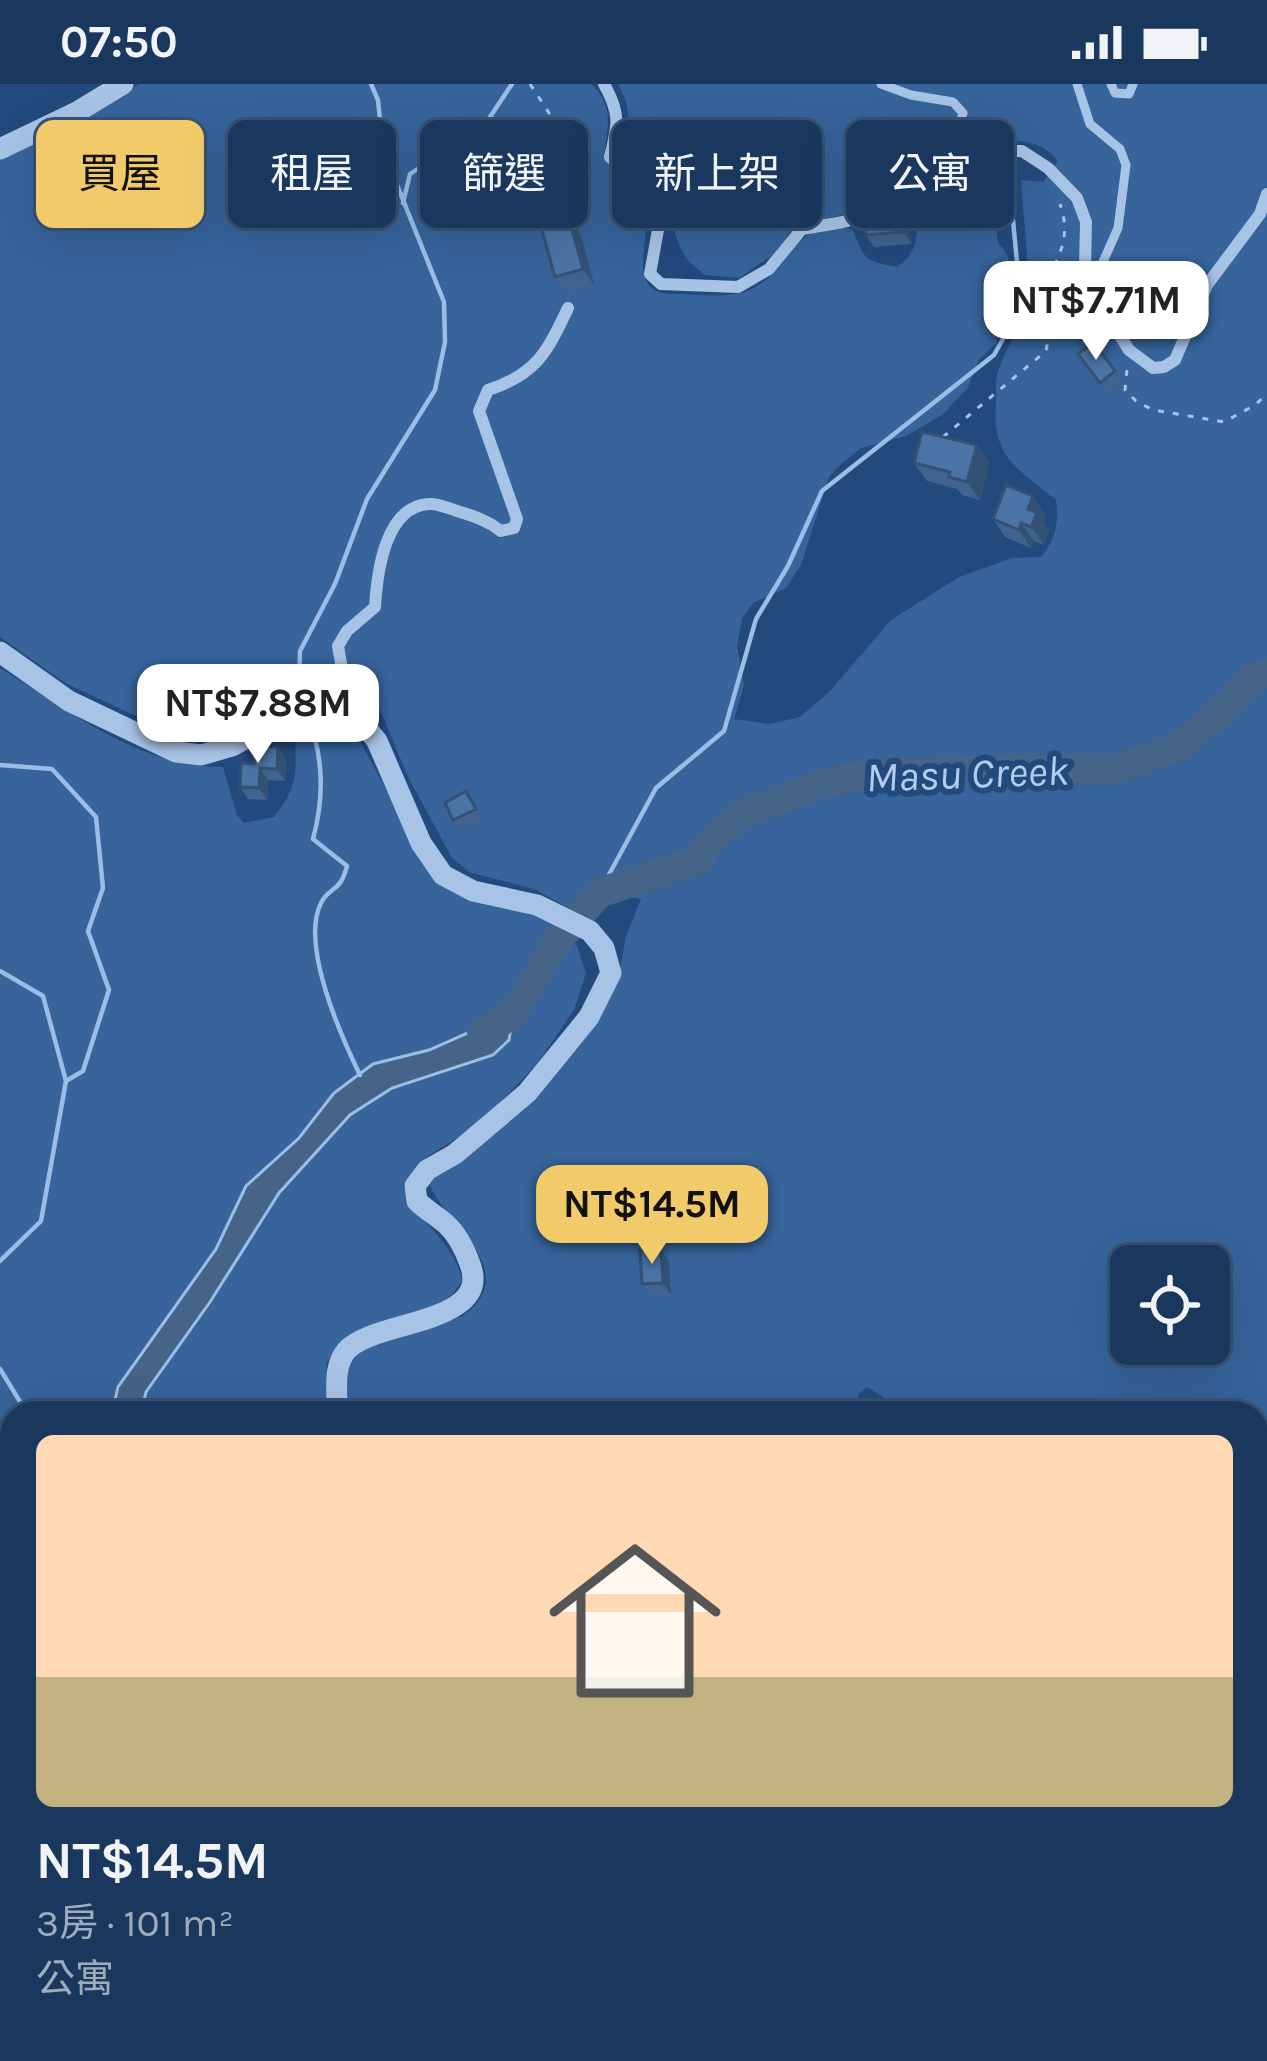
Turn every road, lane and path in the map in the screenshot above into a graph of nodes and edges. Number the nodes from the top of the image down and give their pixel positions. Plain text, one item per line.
1 (123, 84) edge
2 (530, 84) edge
3 (604, 84) edge
4 (881, 84) edge
5 (1077, 84) edge
6 (1112, 84) edge
7 (1133, 84) edge
8 (554, 120) edge
9 (961, 120) edge
10 (0, 149) edge
11 (1014, 151) edge
12 (1267, 194) edge
13 (1060, 203) dead end
14 (846, 222) edge
15 (1091, 289) junction
16 (568, 308) dead end
17 (1129, 350) junction
18 (1267, 394) edge
19 (944, 436) edge
20 (0, 652) edge
21 (344, 699) junction
22 (337, 1401) edge

1 - 10 street
2 - 8 path
3 - 14 street
4 - 9 lane
5 - 15 lane
6 - 7 lane
11 - 15 street
12 - 17 street
13 - 19 path
15 - 17 street
16 - 21 street
17 - 18 path
20 - 21 street
21 - 22 street

